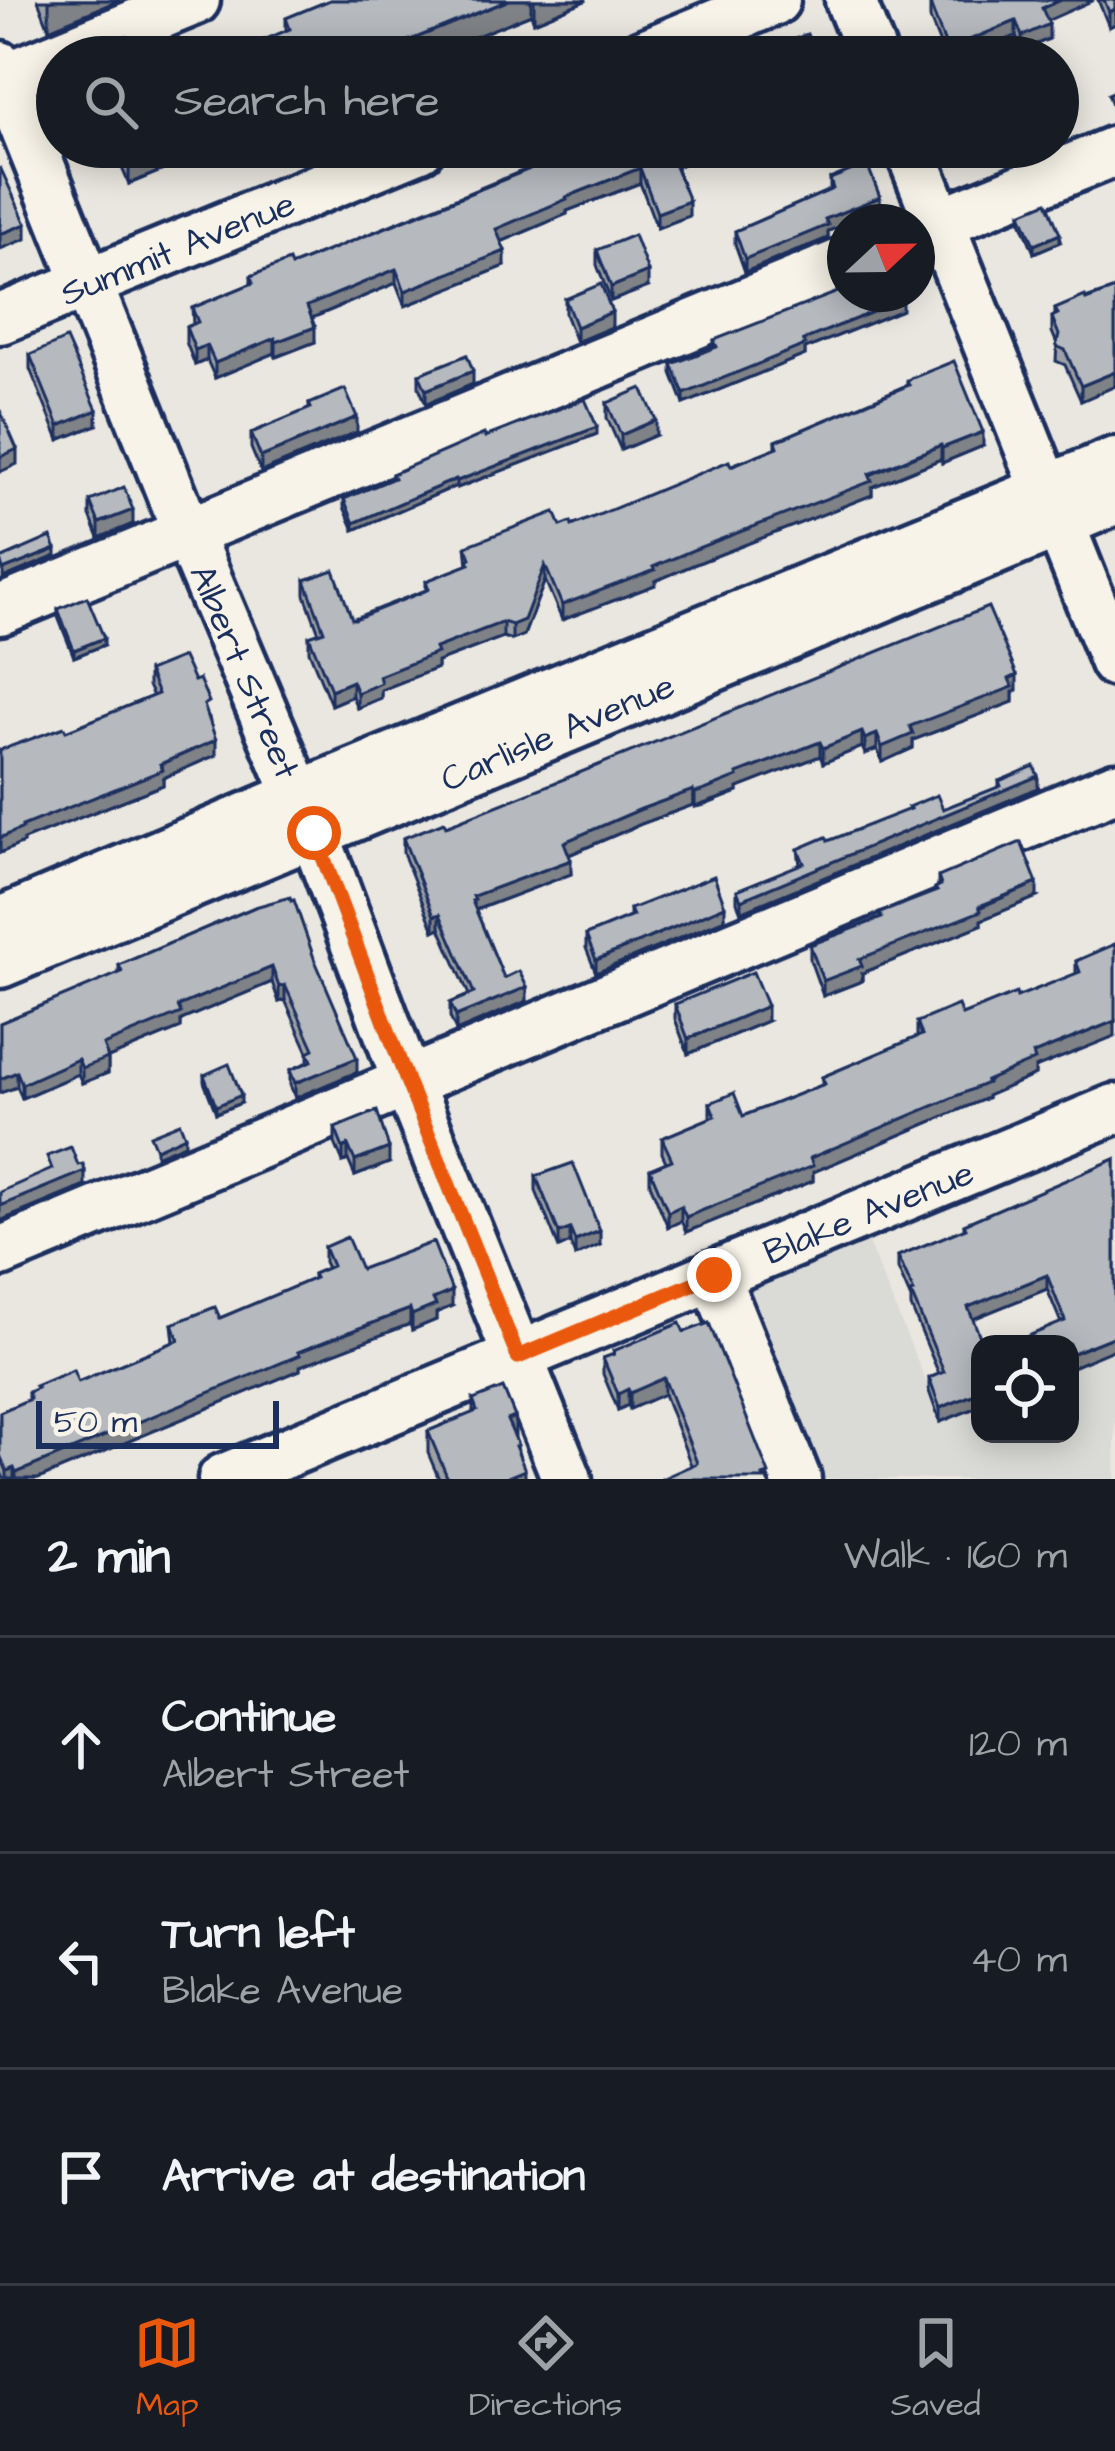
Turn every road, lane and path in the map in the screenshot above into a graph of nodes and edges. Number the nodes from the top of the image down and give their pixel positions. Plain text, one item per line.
1 (195, 0) edge
2 (775, 0) edge
3 (850, 0) edge
4 (98, 36) edge
5 (688, 36) edge
6 (865, 36) edge
7 (36, 59) edge
8 (2, 72) edge
9 (1115, 151) edge
10 (36, 157) edge
11 (1079, 166) edge
12 (40, 168) edge
13 (368, 168) edge
14 (914, 168) edge
15 (1074, 168) edge
16 (922, 204) edge
17 (935, 225) edge
18 (935, 244) edge
19 (827, 269) edge
20 (87, 284) junction
21 (0, 319) edge
22 (1115, 462) edge
23 (1115, 500) edge
24 (1052, 507) junction
25 (187, 532) junction
26 (0, 610) edge
27 (1115, 662) edge
28 (1115, 787) edge
29 (306, 814) junction
30 (0, 922) edge
31 (0, 963) edge
32 (407, 1081) junction
33 (1115, 1109) edge
34 (0, 1252) edge
35 (714, 1275) junction
36 (518, 1357) junction
37 (223, 1479) edge
38 (567, 1479) edge
39 (796, 1479) edge

1 - 4 street
2 - 5 street
3 - 6 street
7 - 8 street
8 - 10 street, Albert Street
9 - 11 street
12 - 20 street, Albert Street
13 - 20 street, Summit Avenue
14 - 16 street
15 - 17 street
18 - 24 street
19 - 25 street
20 - 21 street, Summit Avenue
20 - 25 street, Albert Street
22 - 24 street, Carlisle Avenue
23 - 24 street, Carlisle Avenue
24 - 27 street
24 - 29 street, Carlisle Avenue
25 - 26 street
25 - 29 street, Albert Street
28 - 32 street
29 - 30 street, Carlisle Avenue
29 - 31 street, Carlisle Avenue
29 - 32 street, Albert Street
32 - 34 street
32 - 36 street, Albert Street
33 - 35 street, Blake Avenue
35 - 36 street, Blake Avenue
35 - 39 street
36 - 37 street, Blake Avenue
36 - 38 street, Albert Street

